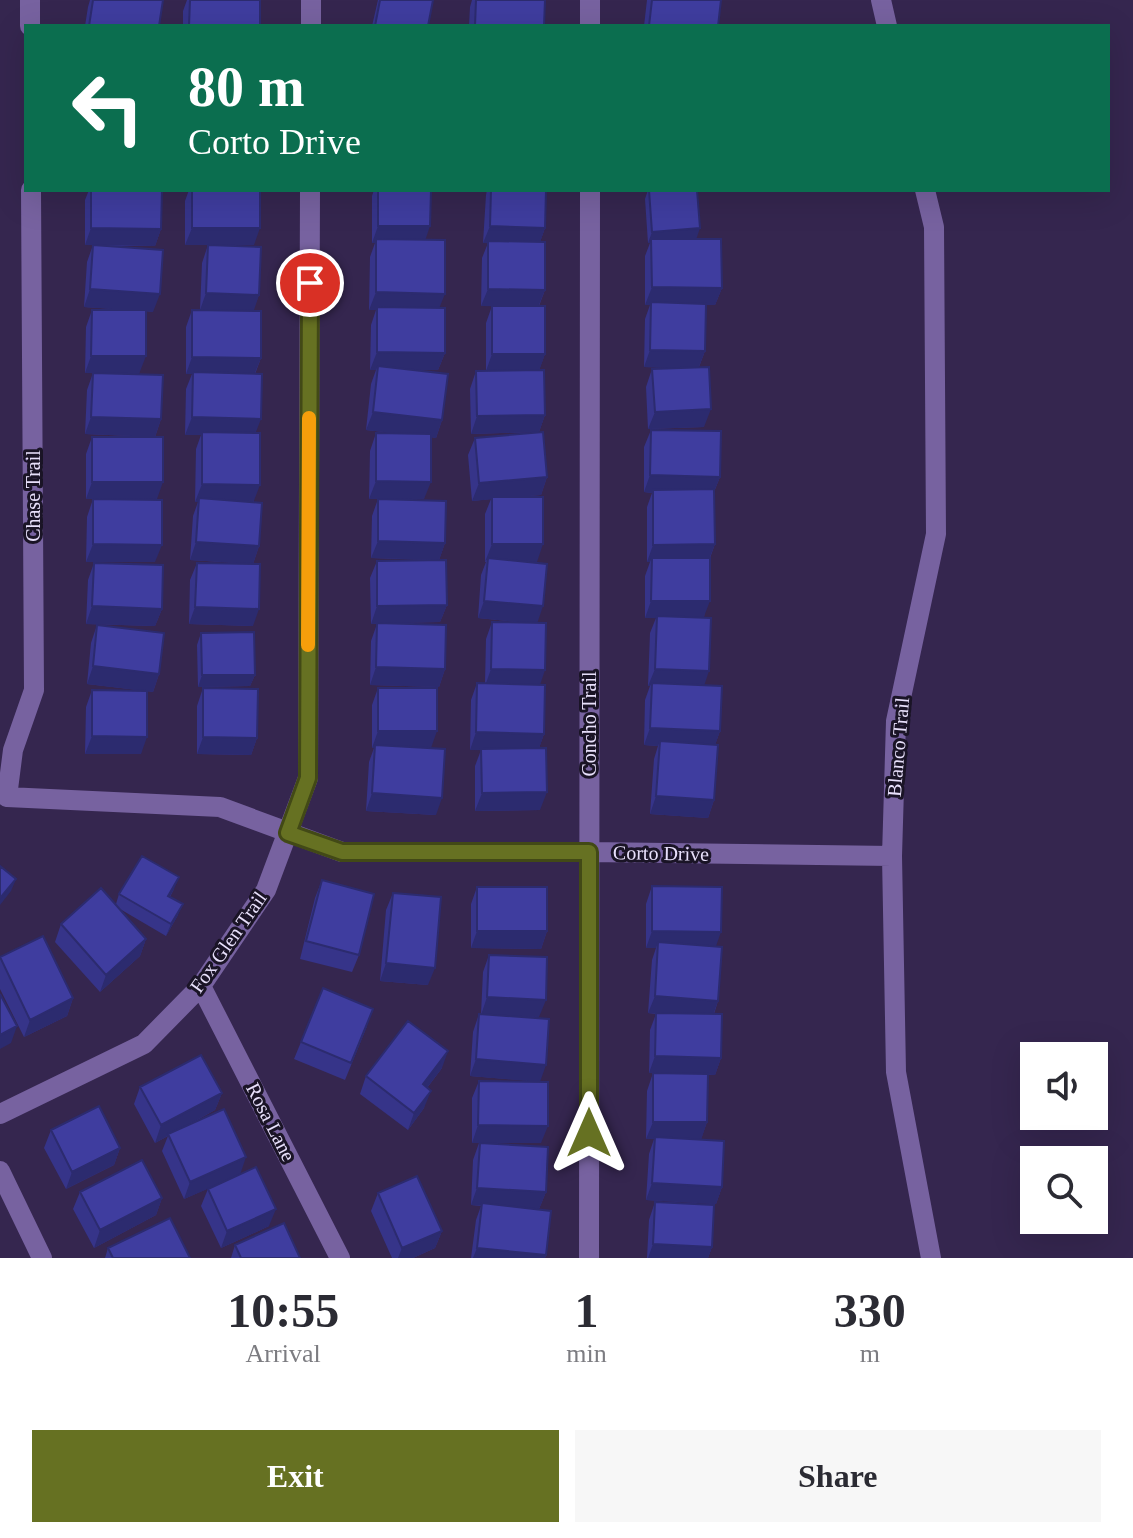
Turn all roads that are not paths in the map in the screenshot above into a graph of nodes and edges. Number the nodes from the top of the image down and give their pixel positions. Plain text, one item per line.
1 (30, 0) edge
2 (311, 0) edge
3 (590, 0) edge
4 (881, 0) edge
5 (30, 24) edge
6 (311, 24) edge
7 (590, 24) edge
8 (887, 24) edge
9 (31, 192) edge
10 (310, 192) edge
11 (590, 192) edge
12 (925, 192) edge
13 (7, 797) joint
14 (288, 833) junction
15 (589, 852) junction
16 (892, 856) junction
17 (201, 986) junction
18 (0, 1114) edge
19 (0, 1171) edge
20 (42, 1258) edge
21 (340, 1258) edge
22 (589, 1258) edge
23 (931, 1258) edge

1 - 5 street
2 - 6 street
3 - 7 street
4 - 8 street
9 - 13 street, Chase Trail
10 - 14 street, Fox Glen Trail
11 - 15 street, Concho Trail
12 - 16 street, Blanco Trail
13 - 14 street, Corto Drive
14 - 15 street, Corto Drive
14 - 17 street, Fox Glen Trail
15 - 16 street, Corto Drive
15 - 22 street, Concho Trail
16 - 23 street, Blanco Trail
17 - 18 street, Fox Glen Trail
17 - 21 street, Rosa Lane
19 - 20 street

